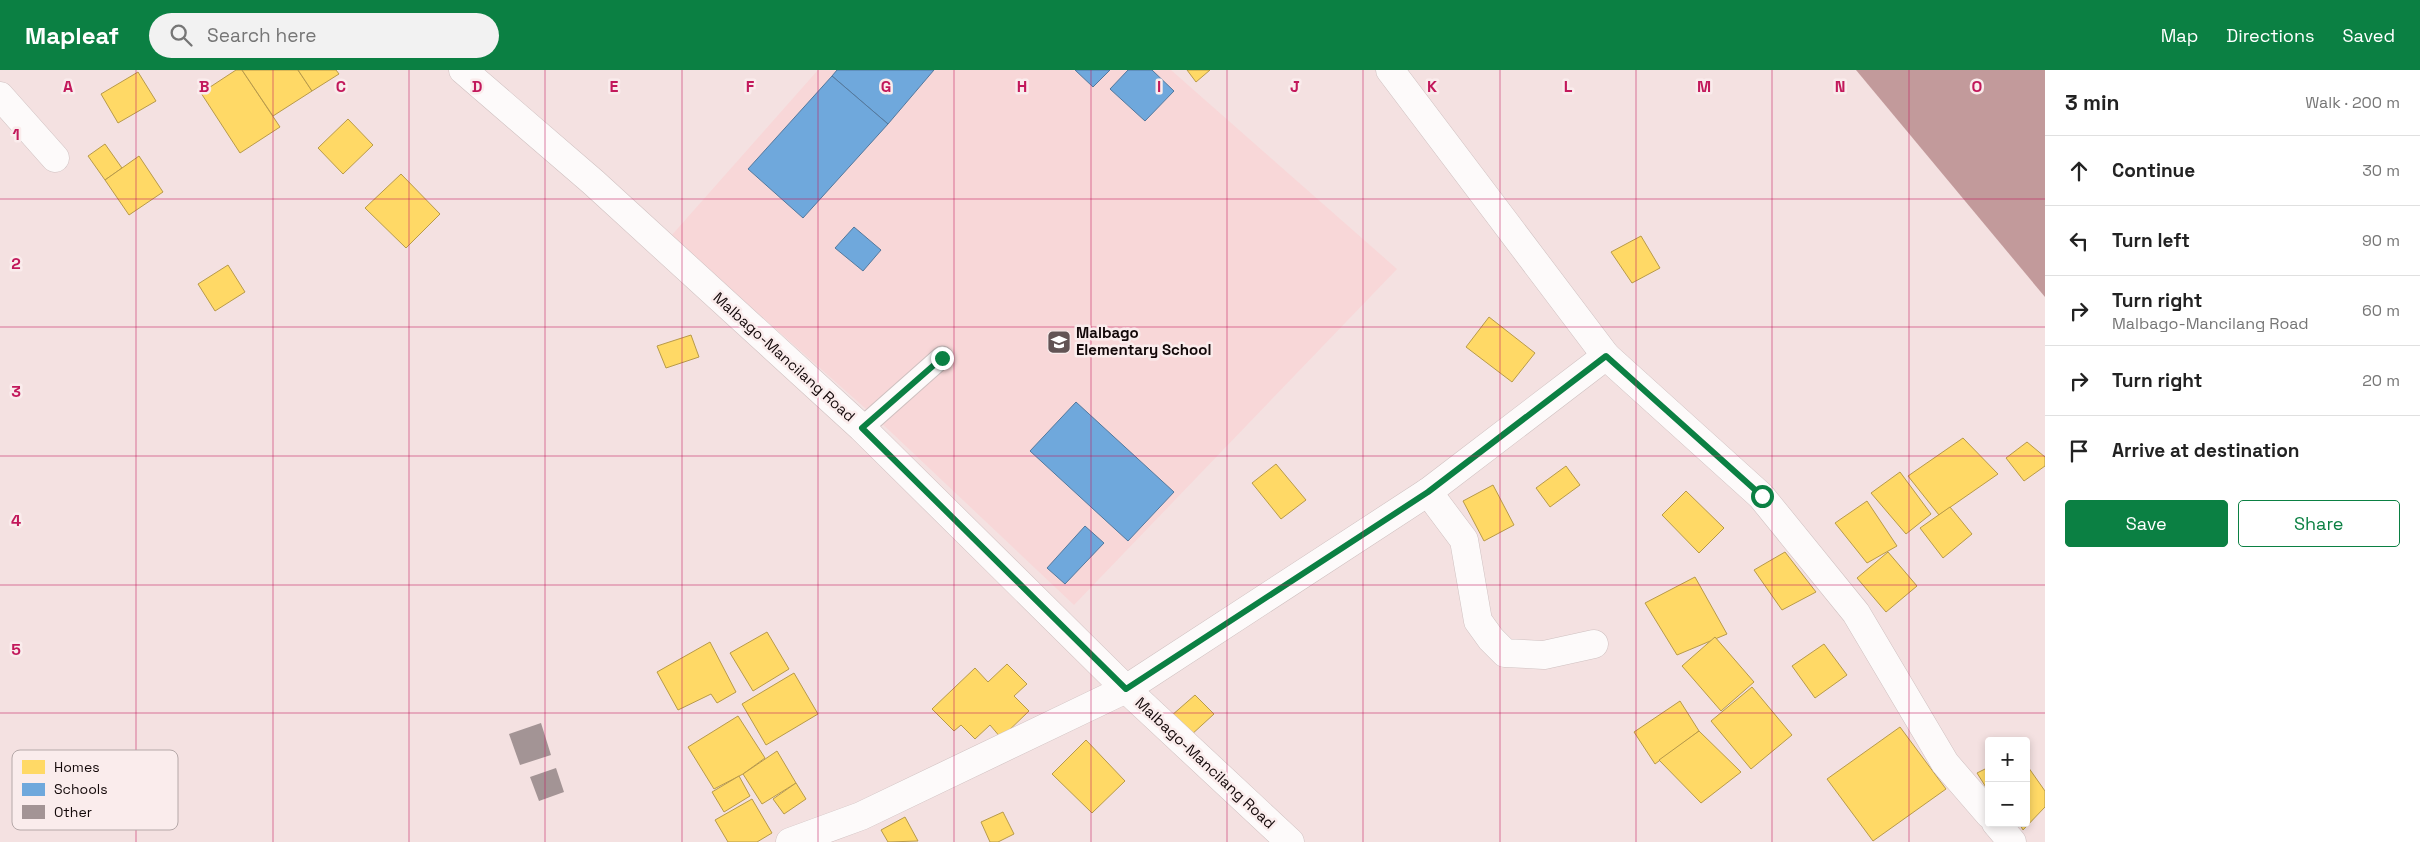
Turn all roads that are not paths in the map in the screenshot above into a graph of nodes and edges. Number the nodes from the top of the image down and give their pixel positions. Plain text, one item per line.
1 (464, 70) edge
2 (1390, 70) edge
3 (0, 96) edge
4 (55, 158) dead end
5 (1606, 356) junction
6 (942, 358) dead end
7 (862, 428) junction
8 (1428, 492) junction
9 (1594, 644) dead end
10 (1126, 689) junction
11 (1985, 809) edge
12 (1999, 827) edge
13 (790, 842) edge
14 (1290, 842) edge
15 (2012, 842) edge

1 - 7 street, Malbago-Mancilang Road
2 - 5 street
3 - 4 street
5 - 8 street
5 - 11 street
6 - 7 lane
7 - 10 street, Malbago-Mancilang Road
8 - 9 street
8 - 10 street
10 - 13 street
10 - 14 street, Malbago-Mancilang Road
12 - 15 street

